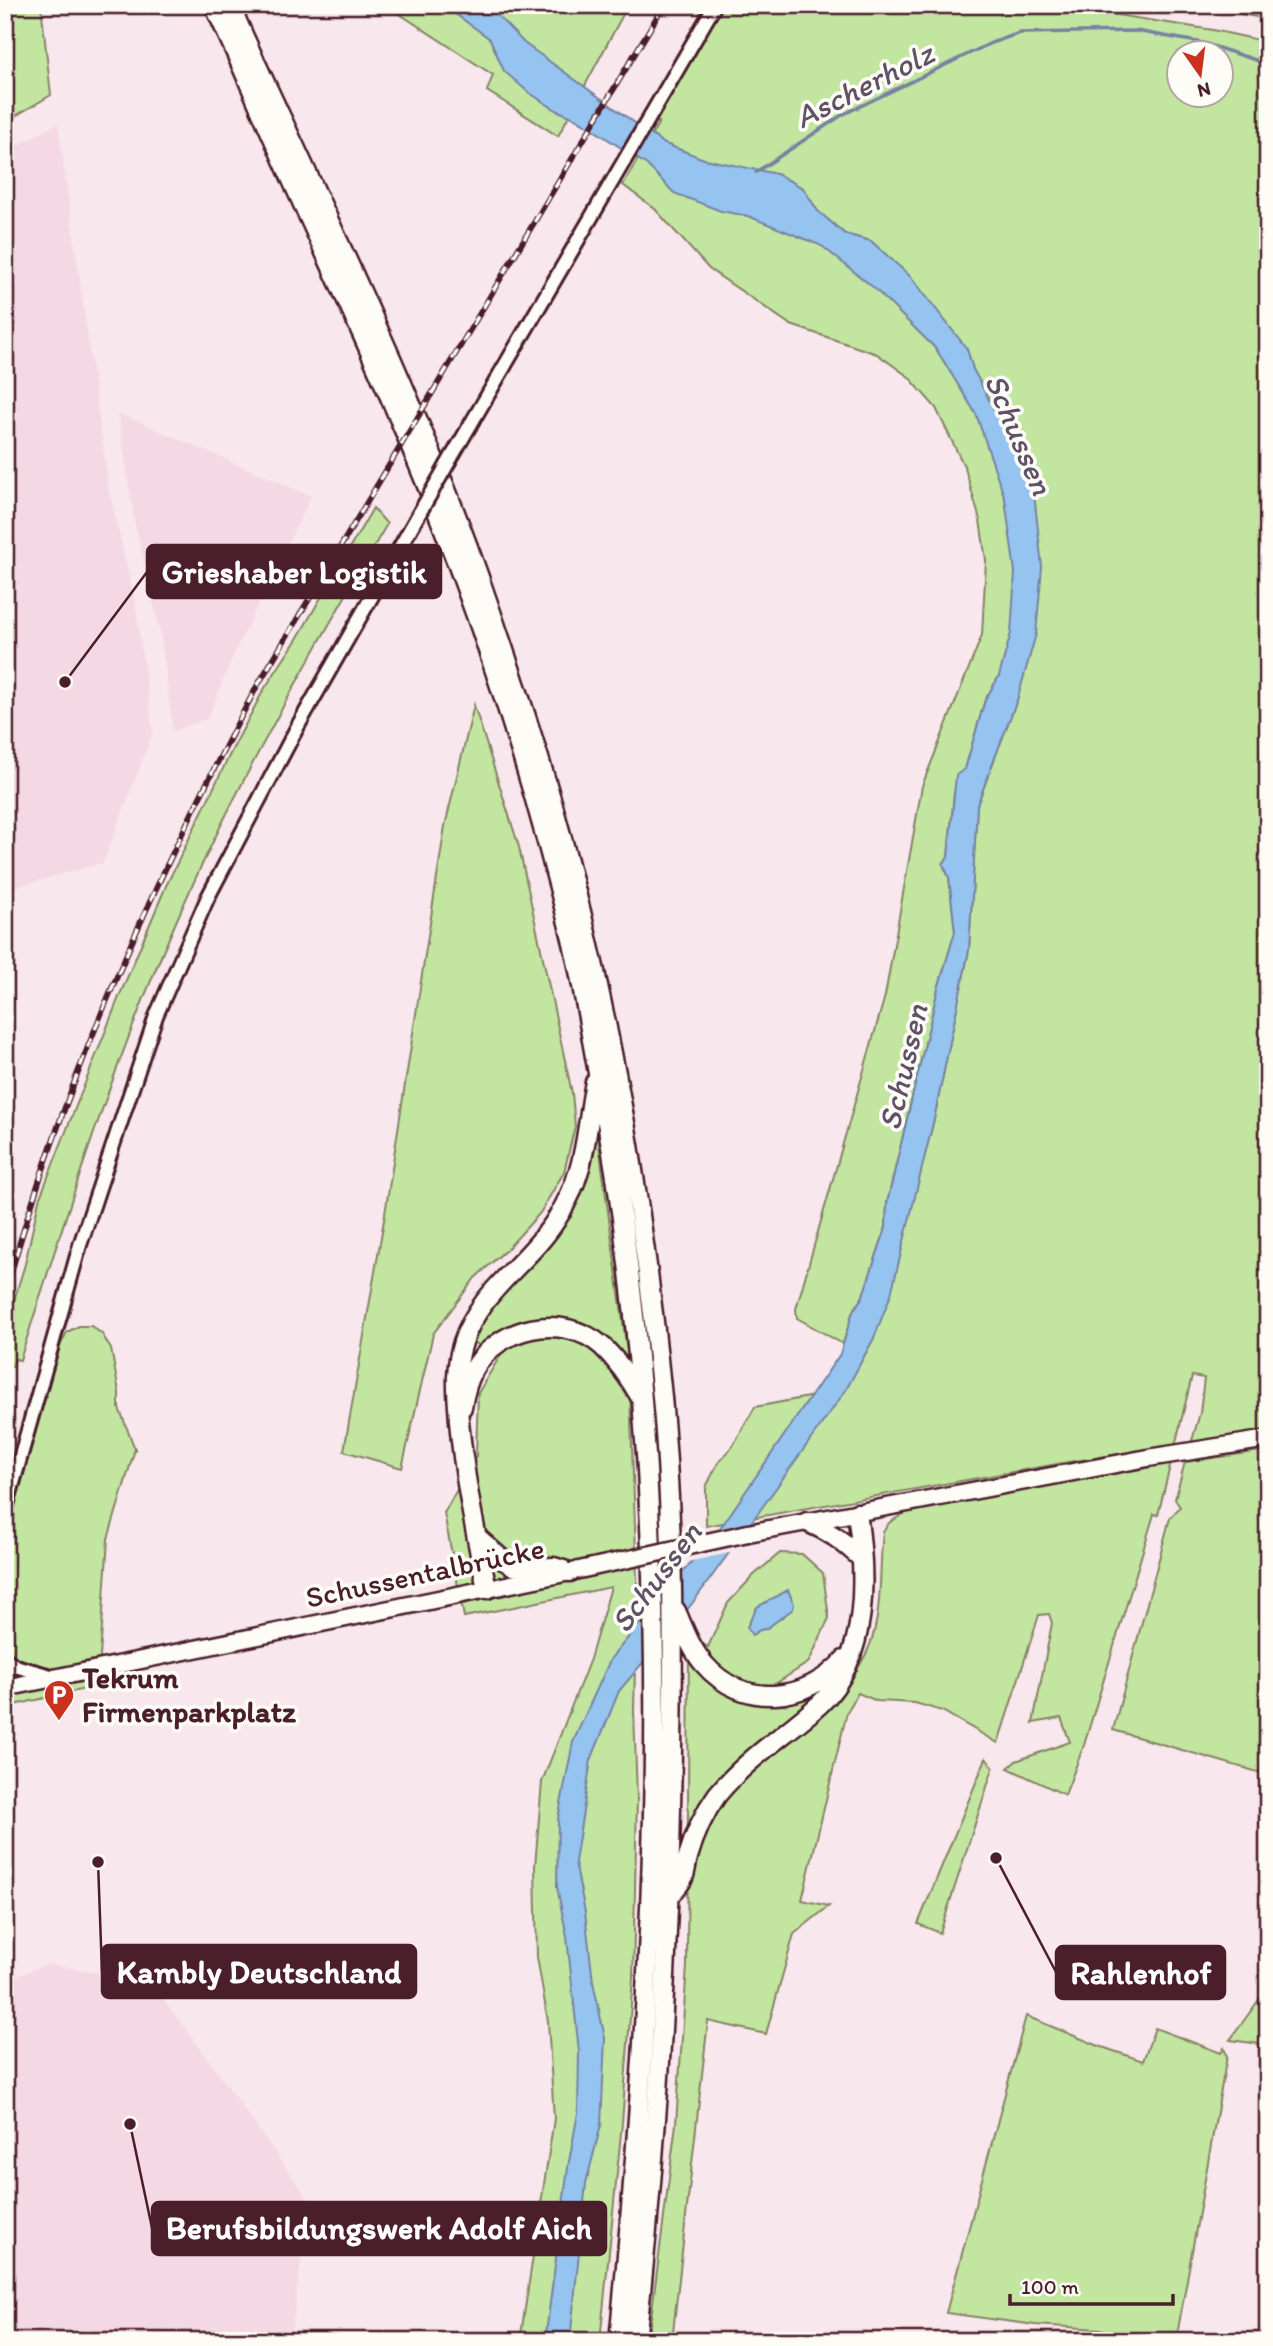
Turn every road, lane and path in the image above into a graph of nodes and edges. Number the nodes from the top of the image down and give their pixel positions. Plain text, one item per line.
1 (214, 5) edge
2 (230, 5) edge
3 (715, 5) edge
4 (606, 1067) junction
5 (604, 1090) junction
6 (643, 1403) junction
7 (459, 1420) junction
8 (1268, 1439) edge
9 (5, 1511) edge
10 (857, 1513) junction
11 (807, 1522) junction
12 (477, 1538) junction
13 (862, 1559) junction
14 (570, 1572) junction
15 (488, 1589) junction
16 (672, 1601) junction
17 (850, 1653) junction
18 (5, 1658) edge
19 (58, 1677) junction
20 (5, 1688) edge
21 (670, 1895) junction
22 (619, 2341) edge
23 (636, 2341) edge

1 - 4 highway
2 - 4 highway
3 - 9 street, bridge
4 - 5 highway
4 - 5 highway
5 - 6 highway
5 - 7 highway
5 - 16 highway
6 - 7 highway
6 - 22 highway
7 - 12 highway
8 - 10 main road, Schussentalbrücke
10 - 11 main road, Schussentalbrücke
10 - 13 highway
11 - 13 highway
11 - 14 main road, Schussentalbrücke, bridge
12 - 14 highway
12 - 15 highway
13 - 17 highway
14 - 15 main road, Schussentalbrücke
15 - 19 main road, Schussentalbrücke
16 - 17 highway
16 - 21 highway
17 - 21 highway
18 - 19 street
19 - 20 main road, Schussentalbrücke
21 - 23 highway

